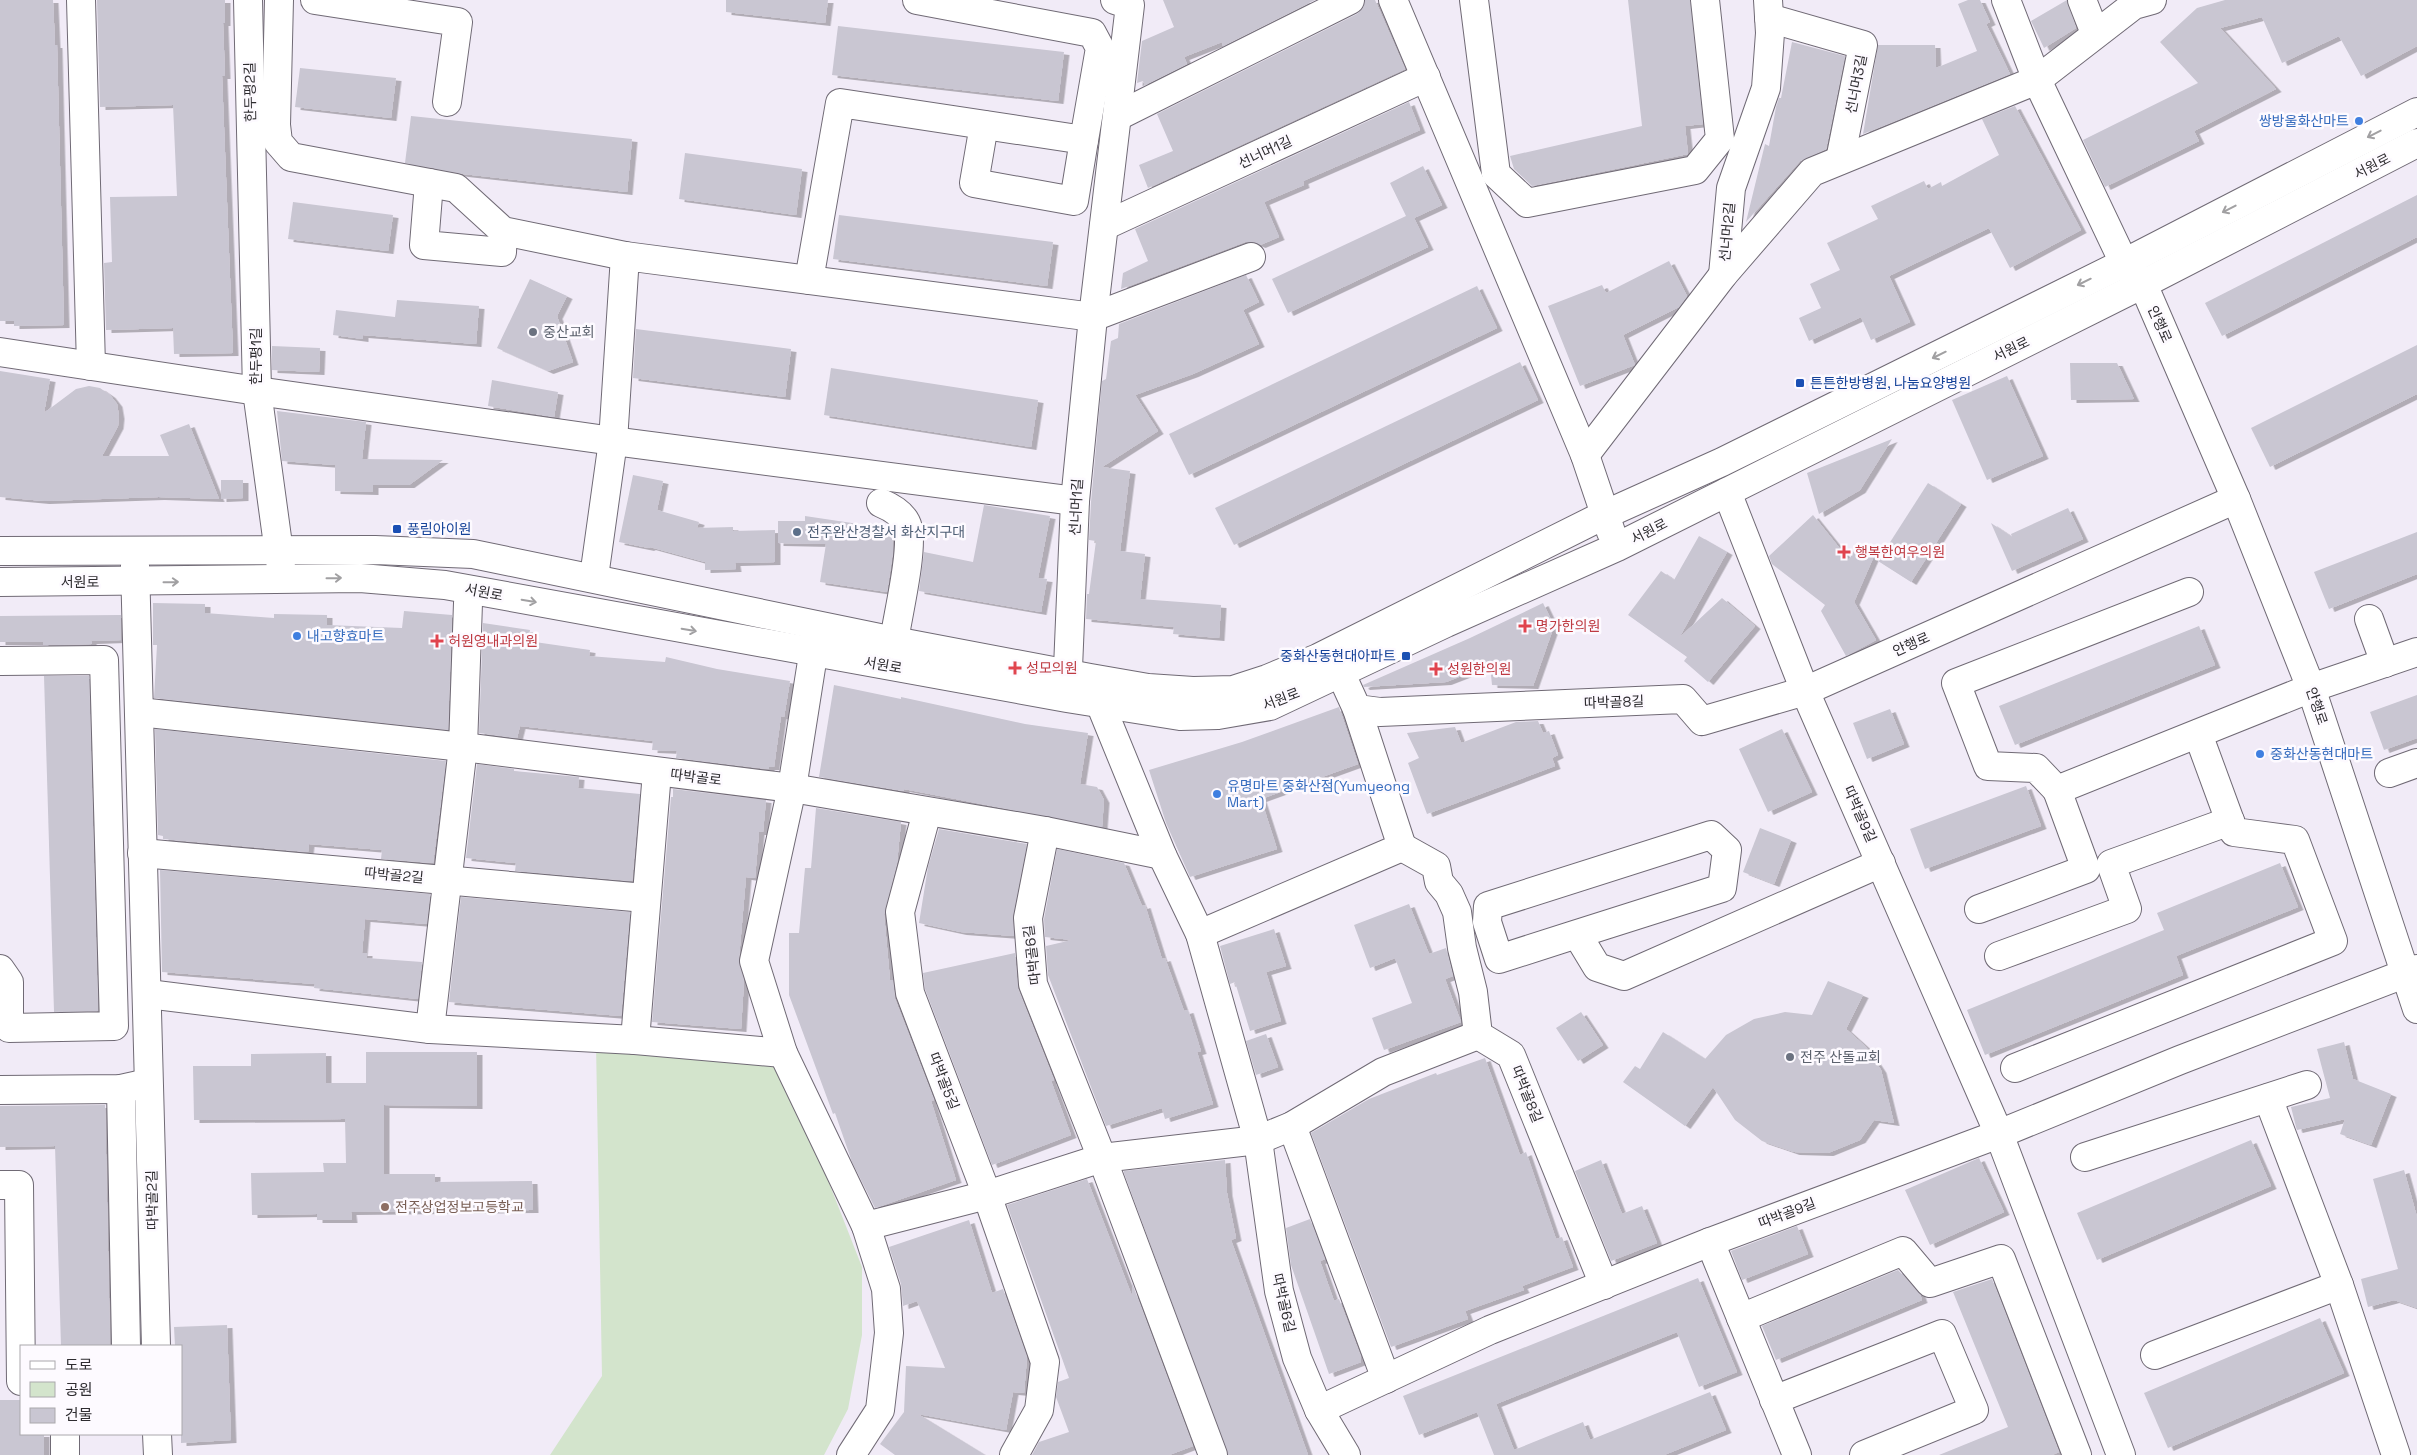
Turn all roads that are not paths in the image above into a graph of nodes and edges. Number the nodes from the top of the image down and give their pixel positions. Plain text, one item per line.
1 (81, 0) edge
2 (248, 0) edge
3 (278, 0) edge
4 (314, 0) edge
5 (917, 0) edge
6 (1115, 0) edge
7 (1350, 0) edge
8 (1393, 0) edge
9 (1474, 0) edge
10 (1705, 0) edge
11 (1723, 0) edge
12 (2006, 0) edge
13 (2082, 0) edge
14 (2152, 0) edge
15 (1769, 9) edge
16 (2095, 33) junction
17 (1426, 77) junction
18 (2037, 80) junction
19 (447, 102) dead end
20 (2417, 112) edge
21 (1118, 116) junction
22 (984, 126) junction
23 (1084, 140) junction
24 (2417, 143) edge
25 (1840, 160) junction
26 (1739, 163) junction
27 (429, 183) junction
28 (252, 184) joint
29 (1104, 226) junction
30 (504, 232) junction
31 (625, 256) junction
32 (1251, 257) dead end
33 (2124, 263) junction
34 (1722, 275) junction
35 (809, 280) junction
36 (2143, 284) junction
37 (1093, 317) junction
38 (0, 352) edge
39 (91, 366) junction
40 (257, 391) junction
41 (612, 440) junction
42 (1585, 455) junction
43 (1726, 492) junction
44 (2236, 499) junction
45 (1075, 501) junction
46 (881, 503) dead end
47 (1604, 515) junction
48 (1617, 547) junction
49 (278, 550) junction
50 (0, 551) edge
51 (135, 551) junction
52 (594, 578) junction
53 (283, 579) junction
54 (0, 582) edge
55 (135, 582) junction
56 (2189, 592) dead end
57 (468, 603) dead end
58 (2368, 619) dead end
59 (818, 625) junction
60 (894, 641) junction
61 (2417, 652) edge
62 (814, 653) junction
63 (0, 661) edge
64 (2385, 663) junction
65 (1341, 674) junction
66 (1075, 683) junction
67 (2311, 688) junction
68 (1805, 691) junction
69 (1100, 704) junction
70 (1357, 709) junction
71 (139, 712) junction
72 (2198, 734) junction
73 (463, 747) junction
74 (2417, 763) edge
75 (657, 772) junction
76 (2389, 773) dead end
77 (792, 788) junction
78 (2057, 790) junction
79 (927, 812) junction
80 (2230, 822) junction
81 (1045, 831) junction
82 (1402, 847) junction
83 (142, 853) junction
84 (1162, 855) junction
85 (1882, 863) junction
86 (448, 880) junction
87 (645, 898) junction
88 (1979, 910) dead end
89 (1200, 934) junction
90 (1577, 934) junction
91 (1999, 956) dead end
92 (0, 969) edge
93 (2411, 972) edge
94 (148, 994) junction
95 (2417, 1009) edge
96 (430, 1029) junction
97 (1478, 1035) junction
98 (636, 1040) junction
99 (783, 1053) junction
100 (2015, 1068) dead end
101 (150, 1082) junction
102 (2307, 1086) dead end
103 (121, 1089) junction
104 (0, 1090) edge
105 (2268, 1098) junction
106 (1292, 1126) junction
107 (1999, 1134) junction
108 (1258, 1140) junction
109 (2086, 1157) dead end
110 (1102, 1158) junction
111 (0, 1185) edge
112 (987, 1195) junction
113 (866, 1226) junction
114 (1710, 1242) junction
115 (1604, 1285) junction
116 (2339, 1285) junction
117 (1741, 1318) junction
118 (21, 1345) edge
119 (126, 1345) edge
120 (156, 1345) edge
121 (2155, 1355) dead end
122 (1386, 1379) junction
123 (0, 1381) edge
124 (20, 1381) edge
125 (1774, 1400) junction
126 (1318, 1410) junction
127 (65, 1435) edge
128 (157, 1435) edge
129 (65, 1455) edge
130 (158, 1455) edge
131 (851, 1455) edge
132 (1014, 1455) edge
133 (1213, 1455) edge
134 (1346, 1455) edge
135 (1797, 1455) edge
136 (1864, 1455) edge
137 (2077, 1455) edge
138 (2121, 1455) edge
139 (2396, 1455) edge

1 - 39 street
2 - 28 street, 한두평2길
3 - 27 street
4 - 19 street
5 - 23 street
6 - 21 street, 선너머1길
7 - 21 street
8 - 17 street
9 - 10 street
11 - 26 street
12 - 18 street
13 - 16 street
14 - 16 street
15 - 25 street, 선너머3길
15 - 26 street, 선너머2길
16 - 18 street
17 - 29 street, 선너머1길
17 - 42 street
18 - 25 street
18 - 33 street
20 -> 33 street, 서원로
21 - 29 street, 선너머1길
22 - 23 street
22 - 23 street
22 - 35 street
24 - 36 street, 서원로
25 - 34 street
26 - 34 street, 선너머2길
27 - 30 street
27 - 30 street
28 - 40 street, 한두평1길
29 - 37 street, 선너머1길
30 - 31 street
31 - 35 street
31 - 41 street
32 - 37 street
33 - 36 street, 안행로
33 -> 47 street, 서원로
34 - 42 street, 선너머2길
35 - 37 street
36 - 43 street, 서원로
36 - 44 street, 안행로
37 - 45 street, 선너머1길
38 - 39 street, 한두평1길
39 - 40 street, 한두평1길
40 - 41 street
40 - 49 street
41 - 45 street
41 - 52 street
42 - 47 street
43 - 48 street, 서원로
43 - 68 street, 따박골9길
44 - 67 street, 안행로
44 - 68 street, 안행로
45 - 66 street, 선너머1길
46 - 60 street
47 - 48 street
47 - 66 street, 서원로
48 - 65 street, 서원로
49 - 51 street, 서원로
49 - 52 street, 서원로
49 - 53 street
50 - 51 street, 서원로
51 - 55 street, 따박골2길
52 - 59 street, 서원로
55 -> 53 street, 서원로
53 -> 62 street, 서원로
54 - 55 street, 서원로
55 - 71 street, 따박골2길
56 - 78 street
57 - 73 street
58 - 64 street
59 - 60 street, 서원로
59 - 62 street
60 - 66 street, 서원로
61 - 64 street
62 - 66 street, 서원로
62 - 77 street
63 - 92 street
64 - 67 street
65 - 69 street, 서원로
65 - 70 street
66 - 69 street, 따박골6길
67 - 72 street
67 - 93 street, 안행로
68 - 70 street, 따박골8길
68 - 85 street, 따박골9길
69 - 84 street, 따박골6길
70 - 82 street
71 - 73 street
71 - 83 street, 따박골2길
72 - 78 street
72 - 80 street
73 - 75 street, 따박골로
73 - 86 street
74 - 76 street
75 - 77 street, 따박골로
75 - 87 street
77 - 79 street, 따박골로
77 - 99 street
78 - 88 street
79 - 81 street
79 - 112 street, 따박골5길
80 - 91 street
80 - 100 street
81 - 84 street
81 - 110 street, 따박골6길
82 - 89 street
82 - 97 street
83 - 86 street, 따박골2길
83 - 94 street, 따박골2길
84 - 89 street, 따박골6길
85 - 90 street
85 - 107 street, 따박골9길
86 - 87 street, 따박골2길
86 - 96 street
87 - 98 street
89 - 108 street, 따박골6길
90 - 90 street
93 - 95 street, 안행로
93 - 107 street, 따박골9길
94 - 96 street
94 - 101 street, 따박골2길
96 - 98 street
97 - 106 street
97 - 115 street, 따박골8길
98 - 99 street
99 - 113 street
101 - 103 street
101 - 120 street, 따박골2길
102 - 105 street
103 - 104 street
103 - 119 street
105 - 109 street
105 - 116 street
106 - 108 street
106 - 122 street
107 - 114 street, 따박골9길
107 - 138 street, 따박골9길
108 - 110 street
108 - 126 street, 따박골6길
110 - 112 street
110 - 133 street, 따박골6길
111 - 118 street
112 - 113 street
112 - 132 street, 따박골5길
113 - 131 street
114 - 115 street, 따박골9길
114 - 117 street
115 - 122 street, 따박골9길
116 - 121 street
116 - 139 street
117 - 125 street
117 - 137 street
122 - 126 street, 따박골9길
123 - 124 street
125 - 135 street
125 - 136 street
126 - 134 street, 따박골6길
127 - 129 street
128 - 130 street

